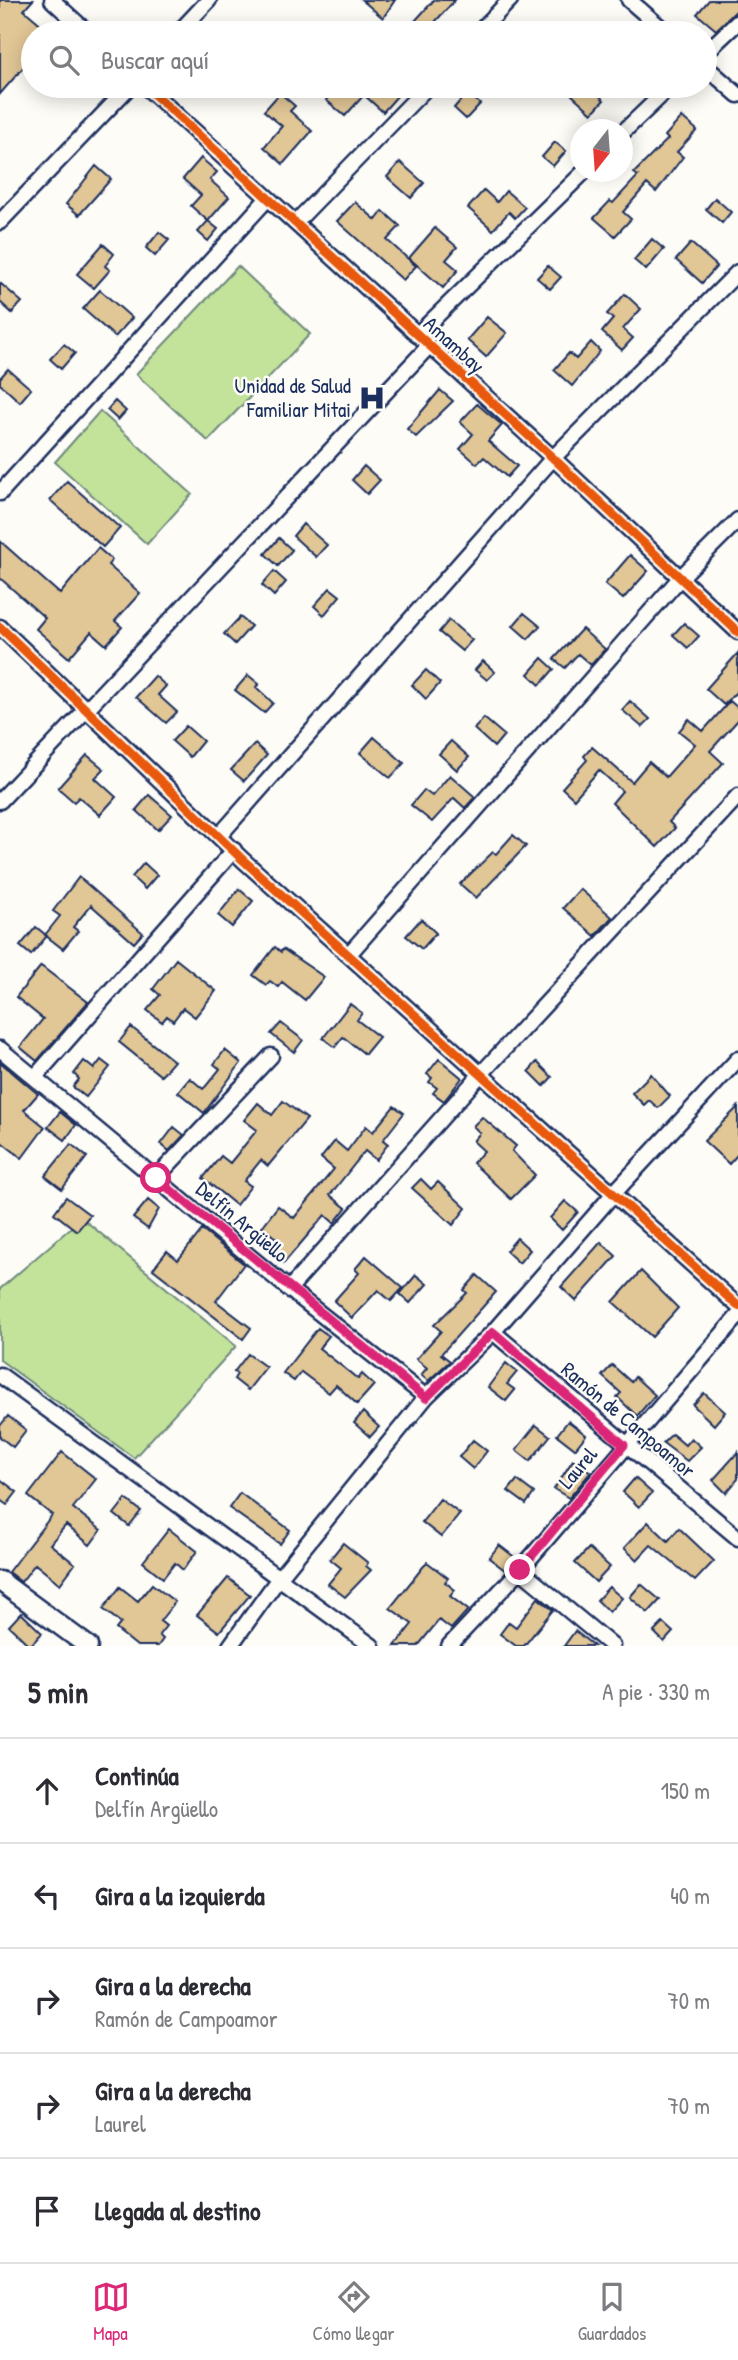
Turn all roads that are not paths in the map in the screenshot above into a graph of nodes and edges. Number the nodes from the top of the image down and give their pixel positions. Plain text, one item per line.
1 (52, 0) edge
2 (209, 0) edge
3 (510, 0) edge
4 (629, 0) edge
5 (75, 21) edge
6 (189, 21) edge
7 (490, 21) edge
8 (653, 21) edge
9 (738, 22) edge
10 (717, 42) edge
11 (717, 77) edge
12 (738, 95) edge
13 (119, 98) edge
14 (158, 98) edge
15 (416, 98) edge
16 (658, 98) edge
17 (633, 122) edge
18 (574, 182) edge
19 (268, 198) junction
20 (0, 222) edge
21 (295, 223) junction
22 (738, 272) edge
23 (417, 335) junction
24 (429, 346) junction
25 (553, 458) junction
26 (0, 493) edge
27 (738, 520) edge
28 (681, 578) junction
29 (0, 627) edge
30 (738, 632) edge
31 (88, 709) junction
32 (738, 796) edge
33 (0, 801) edge
34 (219, 836) junction
35 (234, 850) junction
36 (349, 954) junction
37 (0, 1049) edge
38 (271, 1056) dead end
39 (738, 1059) edge
40 (480, 1074) junction
41 (35, 1077) junction
42 (156, 1178) junction
43 (615, 1192) junction
44 (289, 1289) junction
45 (738, 1306) edge
46 (738, 1316) edge
47 (493, 1332) junction
48 (0, 1375) edge
49 (426, 1398) junction
50 (624, 1445) junction
51 (738, 1538) edge
52 (520, 1570) junction
53 (278, 1578) junction
54 (0, 1581) edge
55 (88, 1646) edge
56 (230, 1646) edge
57 (372, 1646) edge
58 (449, 1646) edge
59 (612, 1646) edge

1 - 5 street
2 - 6 street
3 - 7 street
4 - 8 street
9 - 10 street
11 - 12 street
13 - 20 street
14 - 19 street, Amambay
15 - 21 street
16 - 17 street
18 - 23 street
19 - 21 street, Amambay
19 - 26 street
21 - 23 street, Amambay
22 - 25 street
23 - 24 street, Amambay
24 - 25 street, Amambay
24 - 31 street
25 - 28 street, Amambay
25 - 34 street
27 - 28 street
28 - 30 street, Amambay
28 - 36 street
29 - 31 street
31 - 33 street
31 - 34 street
32 - 40 street
34 - 35 street
35 - 36 street
35 - 41 street
36 - 40 street
37 - 41 street, Delfín Argüello
38 - 42 street
39 - 43 street
40 - 43 street
40 - 44 street
41 - 42 street, Delfín Argüello
42 - 44 street, Delfín Argüello
43 - 45 street
43 - 47 street
44 - 49 street, Delfín Argüello
46 - 50 street, Laurel
47 - 49 street
47 - 50 street, Ramón de Campoamor
48 - 53 street
49 - 53 street
50 - 51 street, Ramón de Campoamor
50 - 52 street, Laurel
52 - 58 street, Laurel
52 - 59 street
53 - 56 street
53 - 57 street
54 - 55 street

